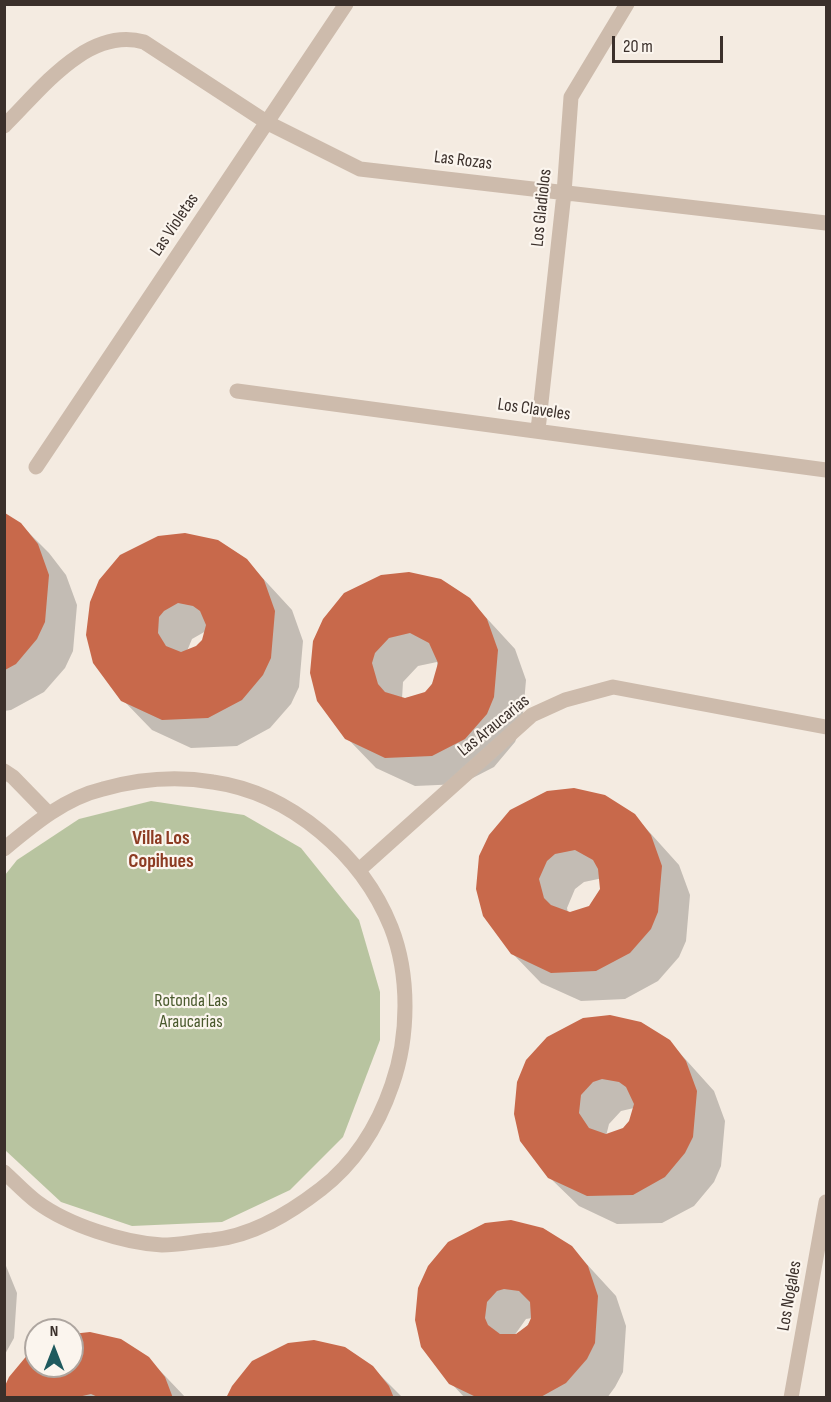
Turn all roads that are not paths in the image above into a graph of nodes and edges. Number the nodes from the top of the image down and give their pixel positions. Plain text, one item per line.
1 (346, 4) edge
2 (627, 4) edge
3 (268, 123) junction
4 (4, 126) edge
5 (564, 193) junction
6 (826, 223) edge
7 (237, 391) dead end
8 (538, 430) junction
9 (36, 467) dead end
10 (826, 470) edge
11 (826, 728) edge
12 (4, 771) edge
13 (48, 813) junction
14 (4, 849) edge
15 (359, 870) junction
16 (4, 1172) edge
17 (826, 1202) edge
18 (791, 1398) edge

1 - 3 street, Las Violetas
2 - 5 street, Los Gladiolos
3 - 4 street, Las Rozas
3 - 5 street, Las Rozas
3 - 9 street, Las Violetas
5 - 6 street, Las Rozas
5 - 8 street, Los Gladiolos
7 - 8 street, Los Claveles
8 - 10 street, Los Claveles
11 - 15 street, Las Araucarias
12 - 13 street
13 - 14 street
13 - 15 street
15 - 16 street
17 - 18 street, Los Nogales

